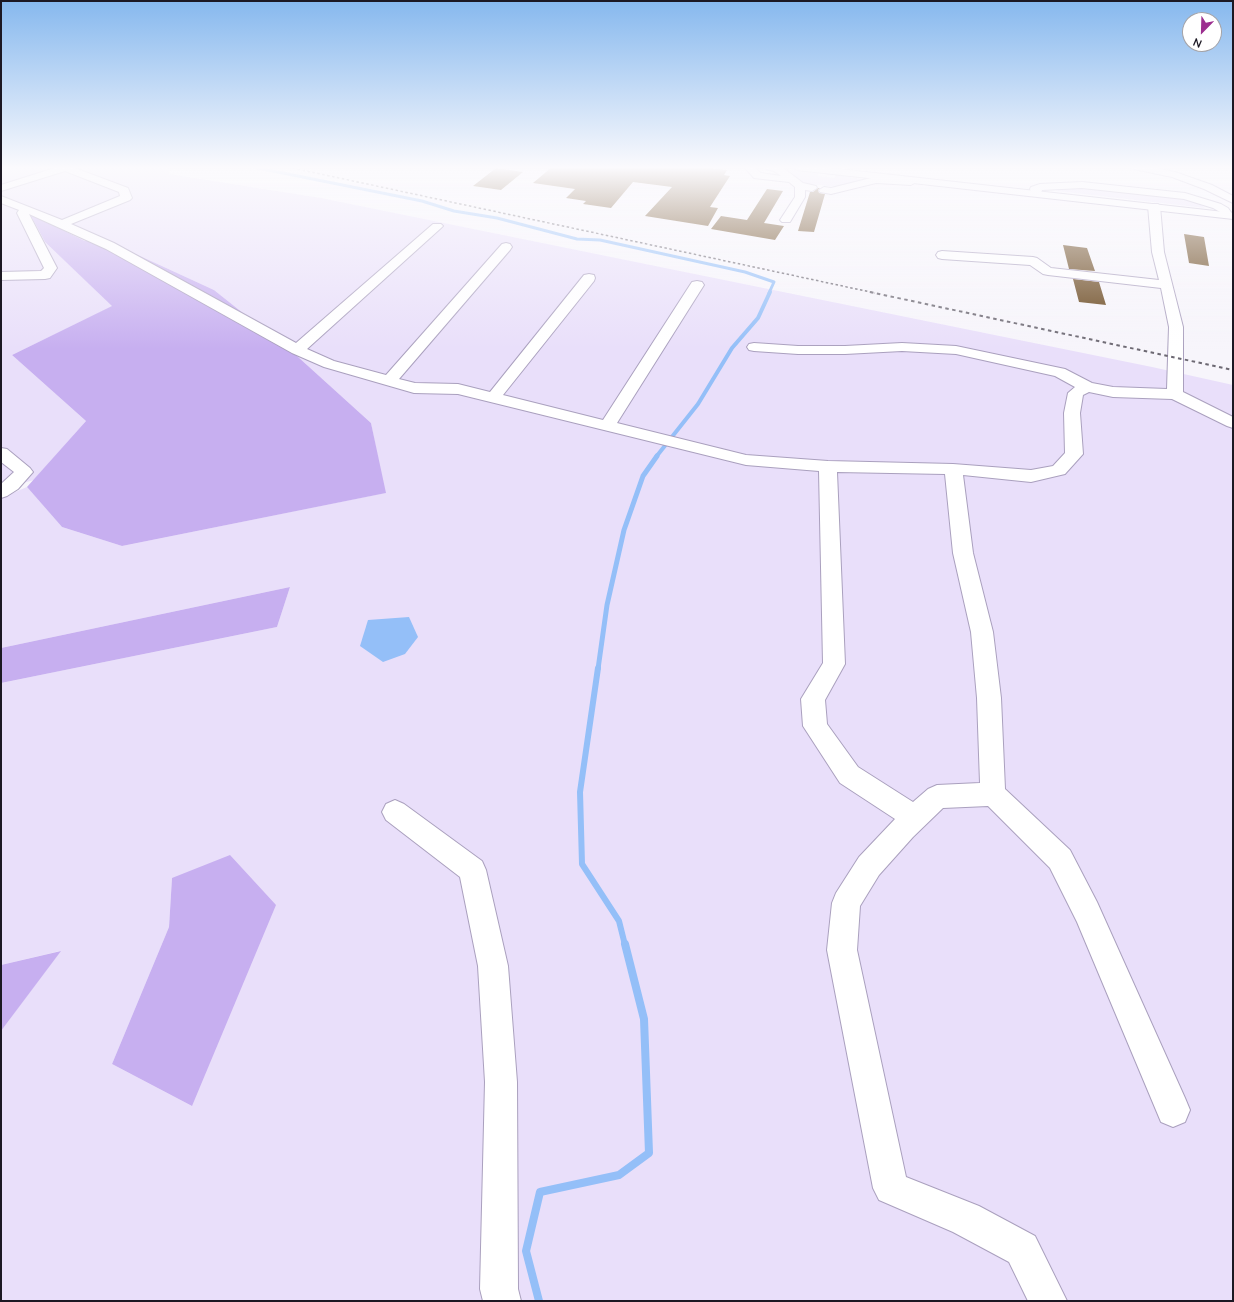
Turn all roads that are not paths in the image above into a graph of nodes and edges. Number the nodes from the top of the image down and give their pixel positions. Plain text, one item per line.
1 (30, 228) edge
2 (69, 228) edge
3 (435, 228) edge
4 (1156, 228) edge
5 (506, 247) dead end
6 (942, 255) dead end
7 (1, 276) edge
8 (589, 278) dead end
9 (697, 285) dead end
10 (1167, 285) junction
11 (754, 347) dead end
12 (297, 350) junction
13 (389, 381) junction
14 (1087, 387) junction
15 (1175, 394) junction
16 (494, 397) junction
17 (1233, 423) edge
18 (608, 425) junction
19 (1, 454) edge
20 (828, 466) junction
21 (953, 469) junction
22 (1, 492) edge
23 (993, 794) junction
24 (395, 812) dead end
25 (915, 818) junction
26 (1173, 1110) dead end
27 (502, 1301) edge
28 (1048, 1301) edge

1 - 7 main road
2 - 12 main road
3 - 12 main road
4 - 10 main road
5 - 13 main road
6 - 10 main road
8 - 16 main road
9 - 18 main road
10 - 15 main road
11 - 14 main road
12 - 13 main road
13 - 16 main road
14 - 15 main road
14 - 21 main road
15 - 17 main road
16 - 18 main road
18 - 20 main road
19 - 22 main road
20 - 21 main road
20 - 25 main road
21 - 23 main road
23 - 25 main road
23 - 26 main road
24 - 27 main road
25 - 28 main road

